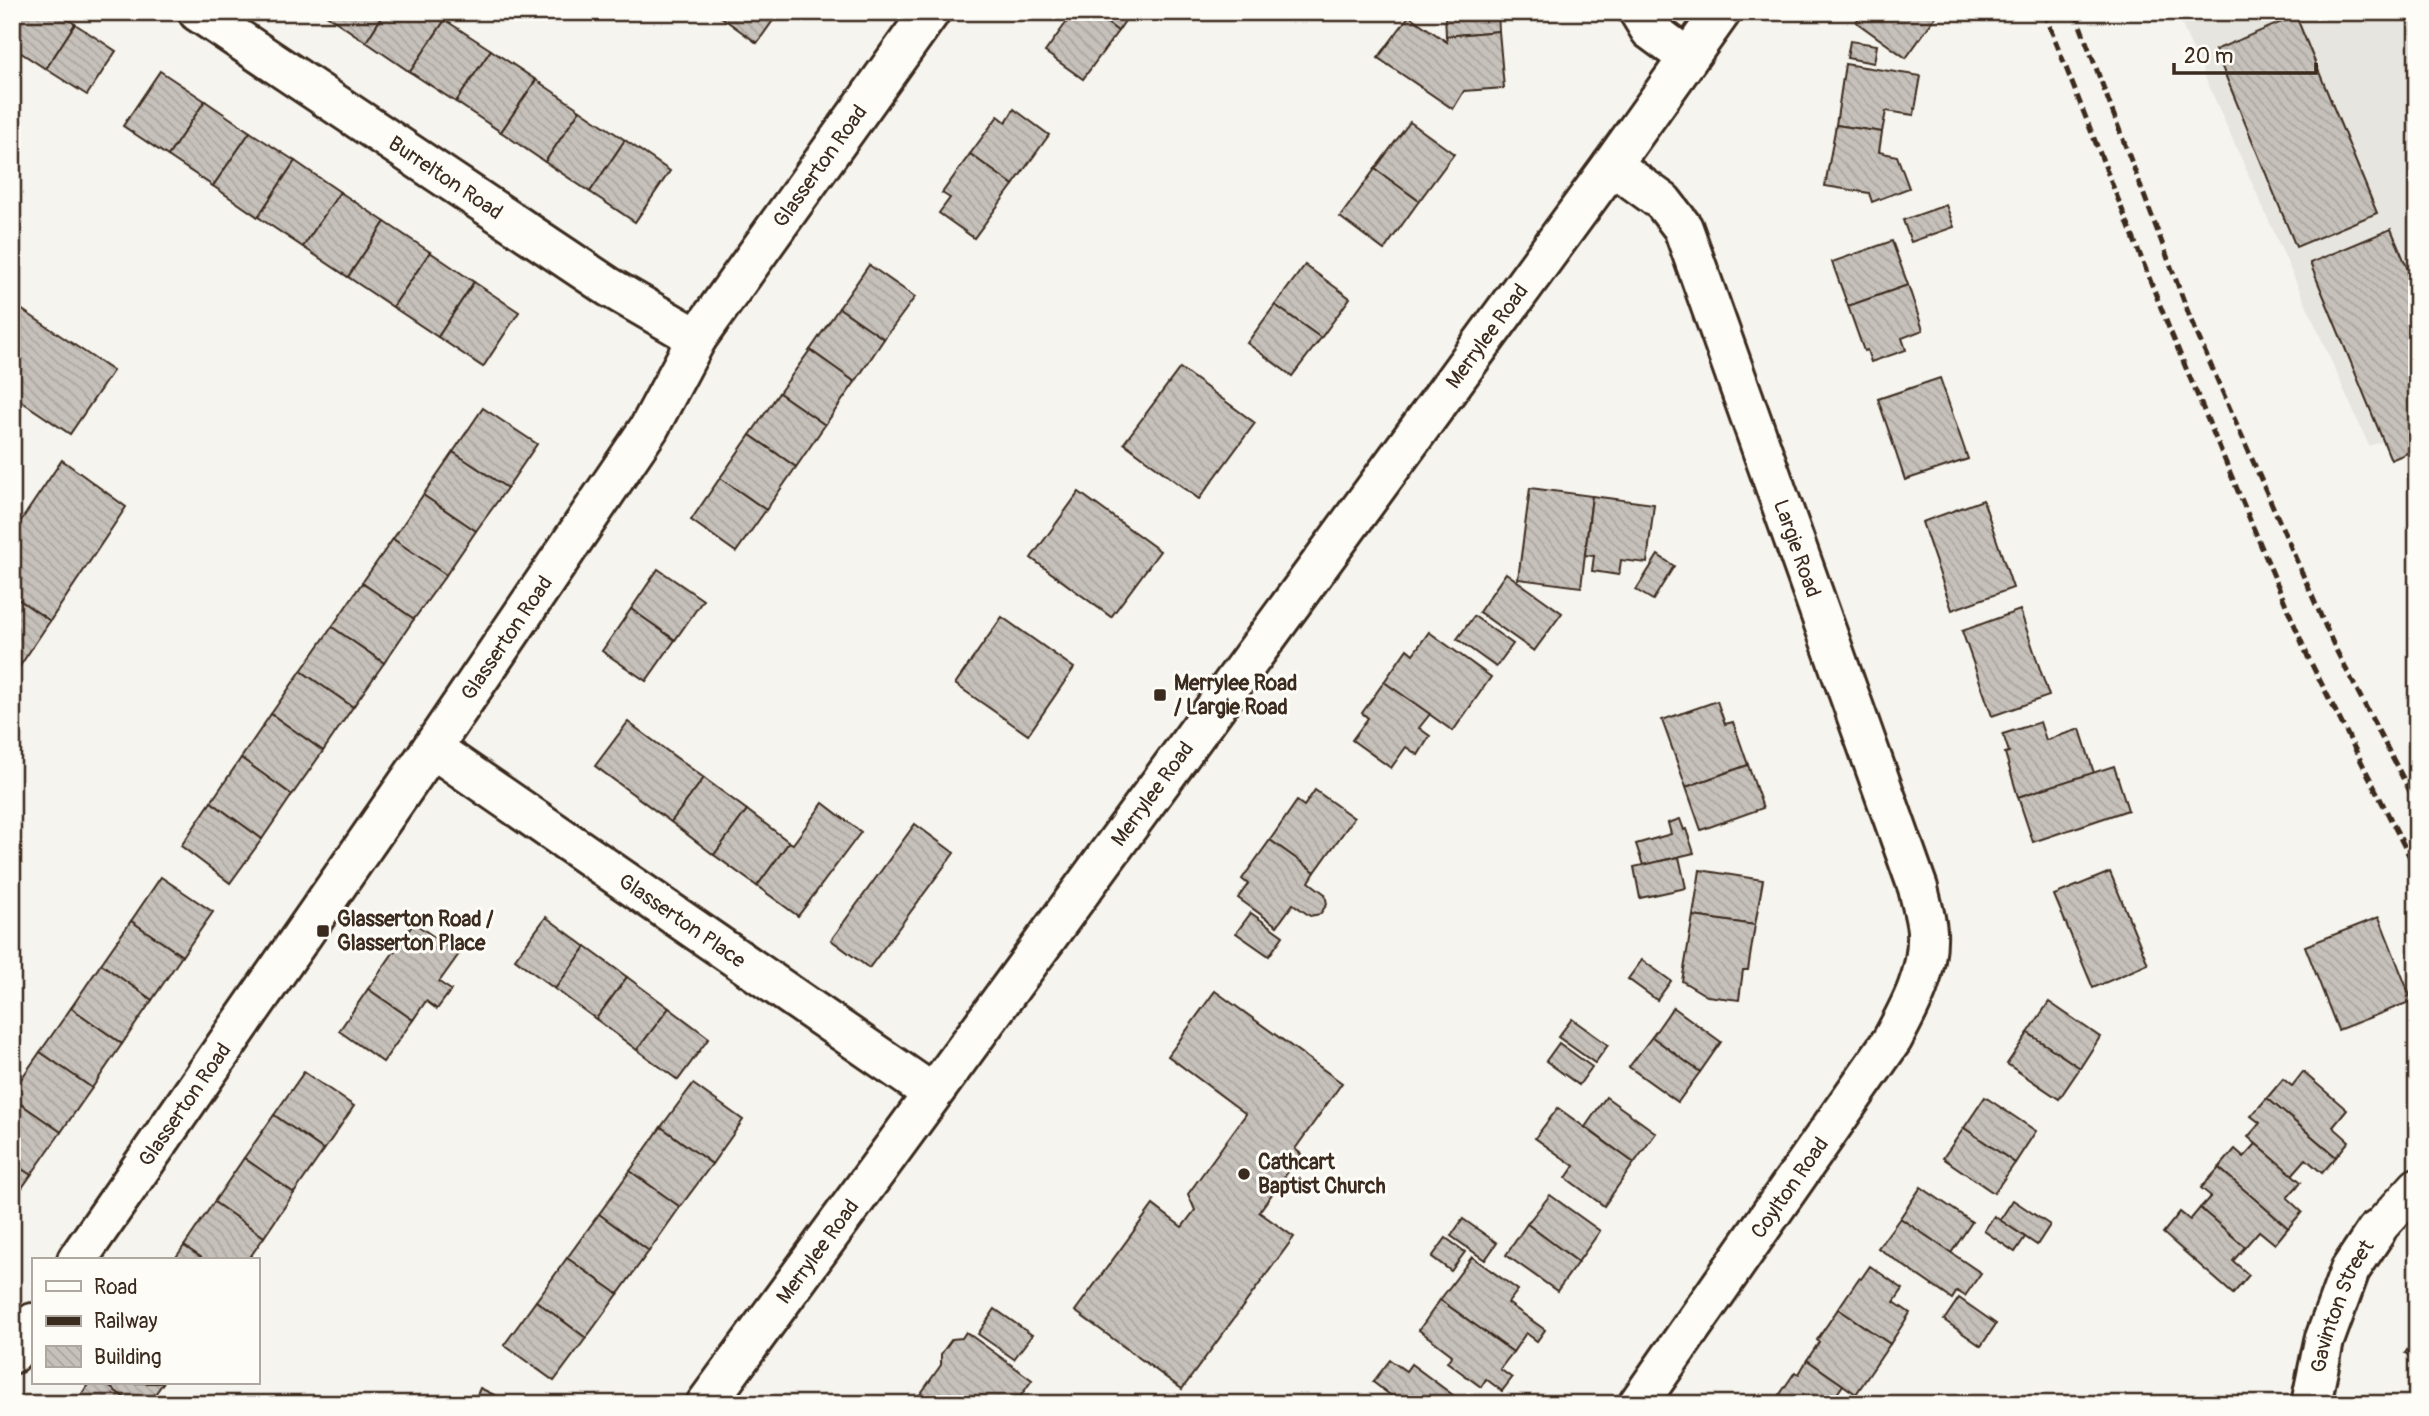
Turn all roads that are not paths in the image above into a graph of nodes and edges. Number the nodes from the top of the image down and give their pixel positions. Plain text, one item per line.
1 (198, 12) edge
2 (930, 12) edge
3 (1639, 12) edge
4 (1721, 12) edge
5 (1688, 58) junction
6 (1612, 165) junction
7 (697, 338) junction
8 (432, 748) junction
9 (1925, 963) joint
10 (932, 1093) junction
11 (2417, 1186) edge
12 (2376, 1231) joint
13 (78, 1258) edge
14 (32, 1324) edge
15 (12, 1354) edge
16 (706, 1404) edge
17 (1638, 1404) edge
18 (2311, 1404) edge

1 - 7 street, Burrelton Road
2 - 7 street, Glasserton Road
3 - 5 street
4 - 5 street, Merrylee Road
5 - 6 street, Merrylee Road
6 - 9 street, Largie Road
6 - 10 street, Merrylee Road
7 - 8 street, Glasserton Road
8 - 10 street, Glasserton Place
8 - 13 street, Glasserton Road
9 - 17 street, Coylton Road
10 - 16 street, Merrylee Road
11 - 12 street, Gavinton Street
12 - 18 street, Gavinton Street
14 - 15 street

